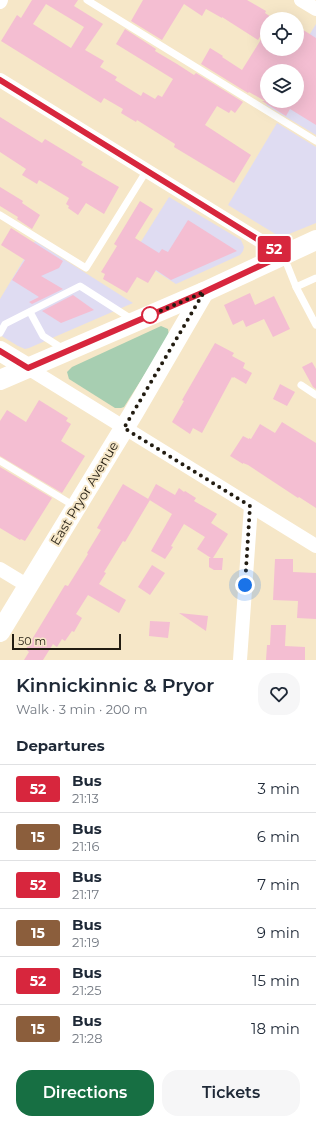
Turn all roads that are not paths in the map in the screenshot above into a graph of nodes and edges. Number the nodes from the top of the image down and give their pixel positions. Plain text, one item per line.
1 (87, 0) edge
2 (301, 0) edge
3 (316, 9) edge
4 (0, 80) edge
5 (316, 141) edge
6 (147, 170) junction
7 (0, 215) edge
8 (316, 240) edge
9 (283, 255) junction
10 (316, 278) edge
11 (296, 287) junction
12 (204, 292) junction
13 (30, 312) junction
14 (135, 321) junction
15 (316, 325) edge
16 (0, 332) edge
17 (0, 351) edge
18 (66, 351) junction
19 (28, 368) junction
20 (0, 380) edge
21 (301, 386) dead end
22 (316, 395) edge
23 (124, 428) junction
24 (0, 461) edge
25 (250, 506) junction
26 (76, 507) junction
27 (316, 546) edge
28 (0, 569) edge
29 (28, 586) junction
30 (0, 632) edge
31 (240, 660) edge

1 - 5 lane
2 - 3 street
4 - 6 street
6 - 7 lane
6 - 9 street
8 - 9 street
9 - 11 lane
9 - 12 street
10 - 11 lane
11 - 15 lane
12 - 14 street
12 - 23 street, East Pryor Avenue
13 - 14 lane
13 - 16 lane
13 - 18 lane
14 - 18 street
17 - 19 street
18 - 19 street
19 - 20 street
19 - 23 street
21 - 22 lane
23 - 25 street
23 - 26 street, East Pryor Avenue
24 - 26 lane
25 - 27 street
25 - 31 street
26 - 29 street, East Pryor Avenue
28 - 29 street
29 - 30 street, East Pryor Avenue

